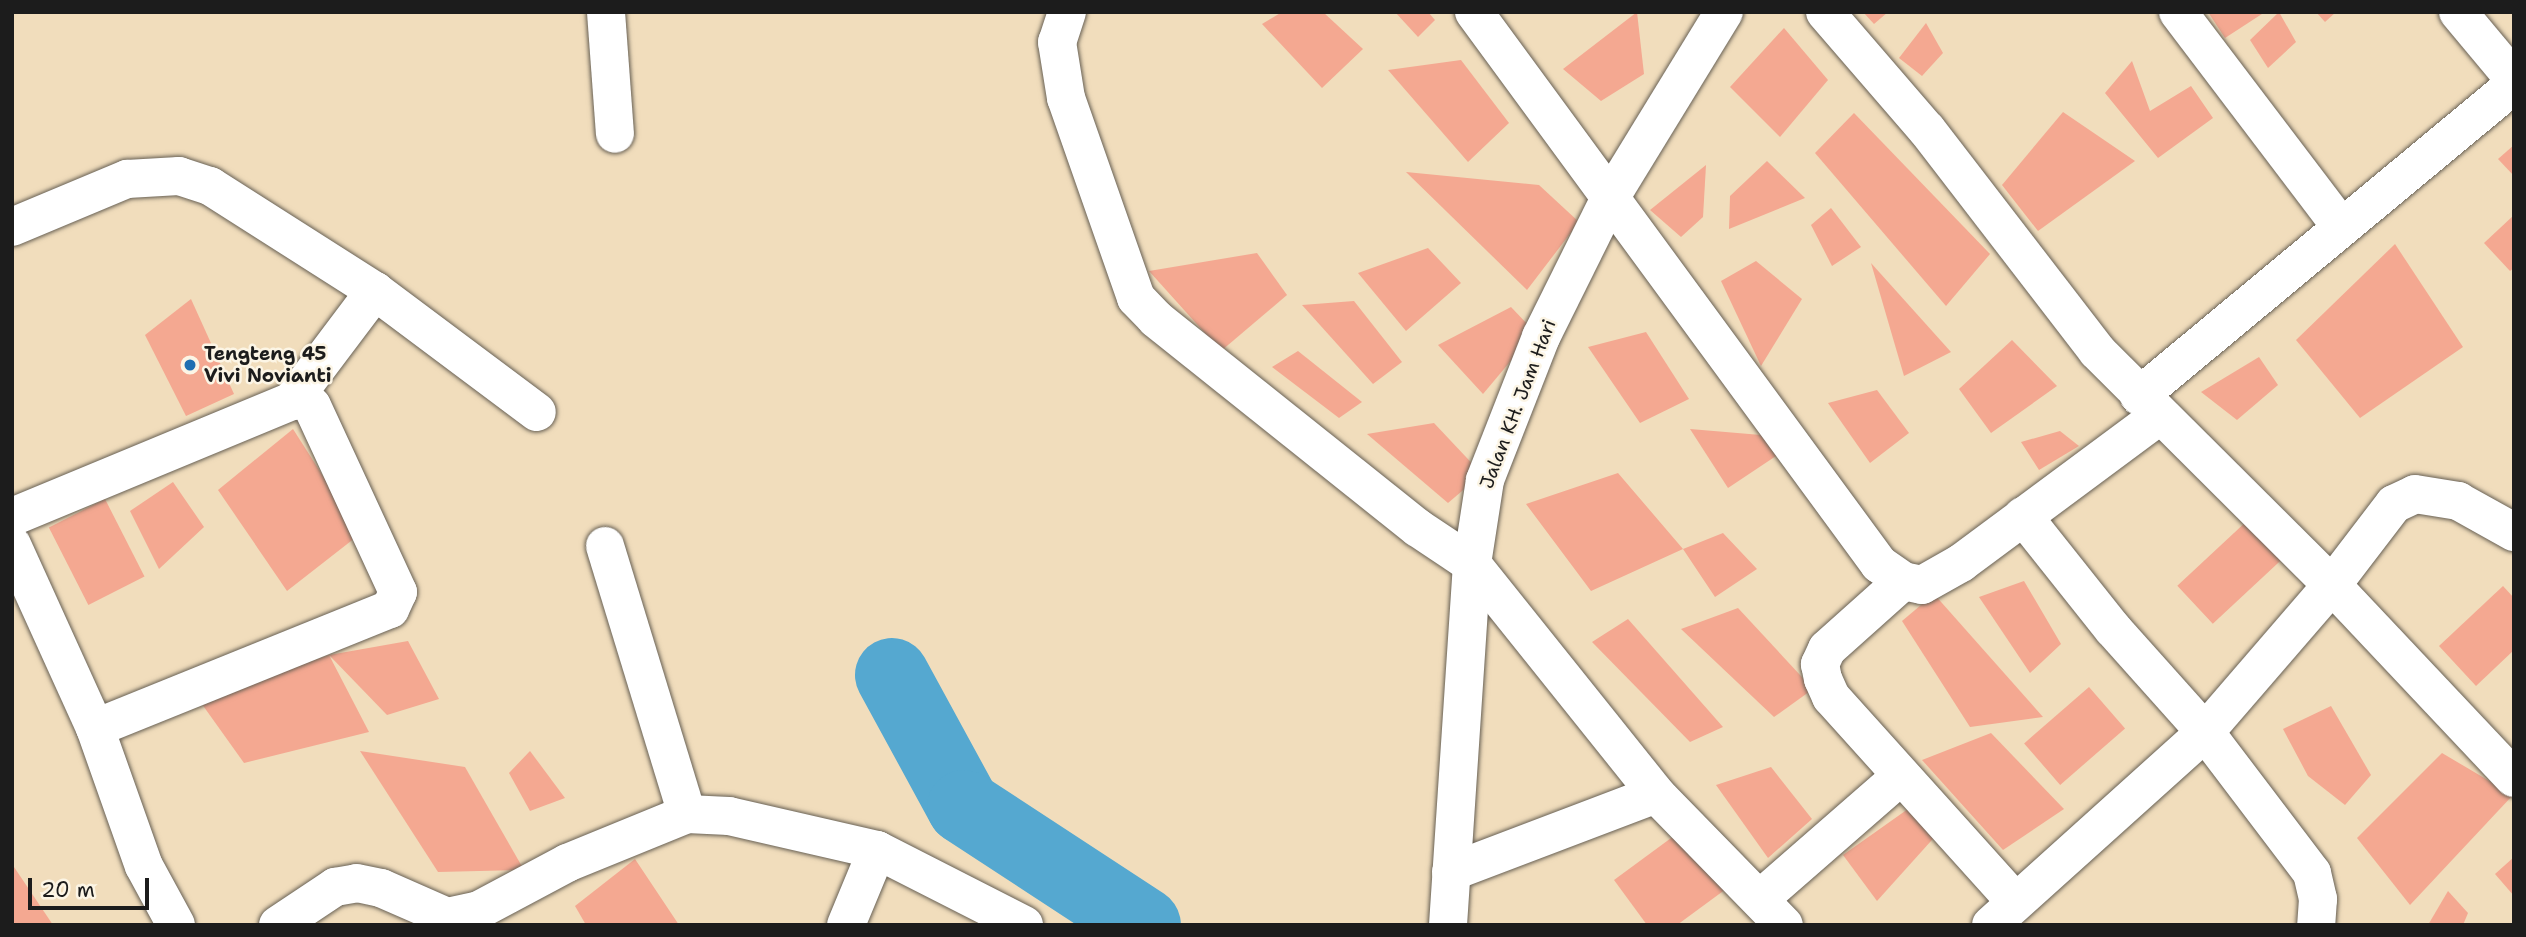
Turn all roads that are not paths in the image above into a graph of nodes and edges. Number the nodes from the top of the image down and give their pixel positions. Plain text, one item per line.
1 (606, 12) edge
2 (1067, 12) edge
3 (1474, 12) edge
4 (1724, 12) edge
5 (1825, 12) edge
6 (2178, 12) edge
7 (2458, 12) edge
8 (2514, 79) edge
9 (2514, 85) edge
10 (615, 134) dead end
11 (1610, 198) junction
12 (12, 227) edge
13 (2341, 228) junction
14 (375, 291) junction
15 (292, 401) junction
16 (2149, 406) junction
17 (537, 412) dead end
18 (2023, 516) junction
19 (12, 517) edge
20 (2514, 532) edge
21 (12, 545) edge
22 (605, 547) dead end
23 (1472, 564) junction
24 (1903, 581) junction
25 (2332, 585) junction
26 (94, 728) junction
27 (2205, 732) junction
28 (1901, 776) junction
29 (2514, 778) edge
30 (1656, 794) junction
31 (687, 814) junction
32 (877, 850) junction
33 (1449, 897) edge
34 (1773, 911) edge
35 (2003, 913) edge
36 (176, 925) edge
37 (278, 925) edge
38 (846, 925) edge
39 (1024, 925) edge
40 (2316, 925) edge

1 - 10 street
2 - 23 street
3 - 11 street
4 - 11 street, Jalan KH. Jam Hari
5 - 16 street
6 - 13 street
7 - 8 street
9 - 13 street
11 - 23 street, Jalan KH. Jam Hari
11 - 24 street
12 - 14 street
13 - 16 street
14 - 15 street
14 - 17 street
15 - 19 street
15 - 26 street
16 - 18 street
16 - 25 street
18 - 24 street
18 - 27 street
20 - 25 street
21 - 26 street
22 - 31 street
23 - 30 street
23 - 33 street, Jalan KH. Jam Hari
24 - 28 street
25 - 27 street
25 - 29 street
26 - 36 street
27 - 35 street
27 - 40 street
28 - 34 street
28 - 35 street
30 - 33 street
30 - 34 street
31 - 32 street
31 - 37 street
32 - 38 street
32 - 39 street

